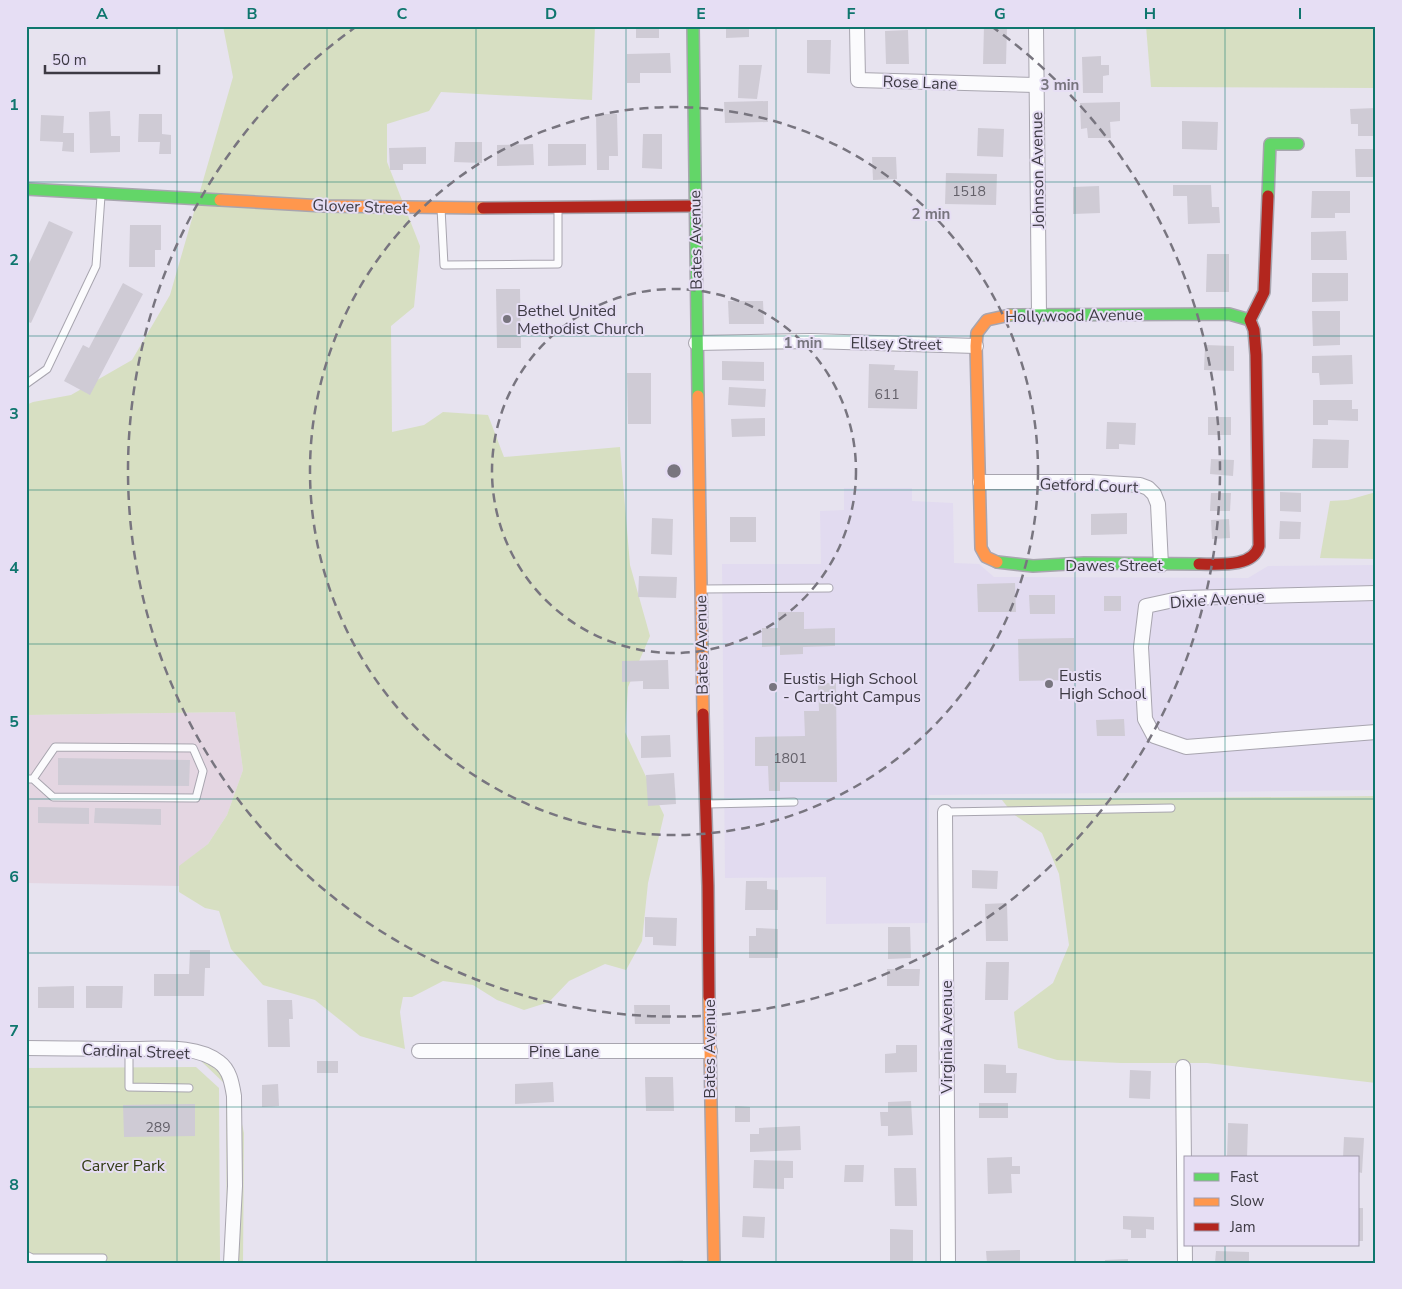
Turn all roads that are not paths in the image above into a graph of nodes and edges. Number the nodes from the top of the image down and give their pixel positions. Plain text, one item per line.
1 (692, 26) edge
2 (857, 26) edge
3 (1036, 26) edge
4 (1036, 85) junction
5 (1298, 144) dead end
6 (26, 189) edge
7 (101, 193) junction
8 (695, 206) junction
9 (441, 208) junction
10 (558, 209) junction
11 (1039, 314) junction
12 (1250, 320) junction
13 (696, 343) junction
14 (976, 346) junction
15 (26, 384) edge
16 (980, 482) junction
17 (984, 554) joint
18 (1161, 565) junction
19 (829, 588) dead end
20 (700, 589) junction
21 (1376, 593) edge
22 (1376, 732) edge
23 (30, 779) edge
24 (794, 802) dead end
25 (705, 804) junction
26 (1171, 808) dead end
27 (945, 812) joint
28 (26, 1048) edge
29 (129, 1050) junction
30 (419, 1052) dead end
31 (710, 1052) junction
32 (1183, 1067) dead end
33 (189, 1088) dead end
34 (26, 1255) edge
35 (103, 1258) dead end
36 (231, 1263) edge
37 (714, 1263) edge
38 (948, 1263) edge
39 (1184, 1263) edge

1 - 8 street, Bates Avenue
2 - 4 street, Rose Lane
3 - 4 street, Johnson Avenue
4 - 11 street, Johnson Avenue
5 - 12 street
6 - 7 street, Glover Street
7 - 9 street, Glover Street
7 - 15 lane
8 - 10 street, Glover Street
8 - 13 street, Bates Avenue
9 - 10 street, Glover Street
9 - 10 lane
11 - 12 street, Hollywood Avenue
11 - 14 street, Hollywood Avenue
12 - 18 street, Dawes Street
13 - 14 street, Ellsey Street
13 - 20 street, Bates Avenue
14 - 16 street, Hollywood Avenue
16 - 17 street, Hollywood Avenue
16 - 18 street, Getford Court
17 - 18 street, Dawes Street
19 - 20 lane
20 - 25 street, Bates Avenue
21 - 22 street, Dixie Avenue
23 - 23 lane
24 - 25 lane
25 - 31 street, Bates Avenue
26 - 27 lane
27 - 38 street, Virginia Avenue
28 - 29 street, Cardinal Street
29 - 33 lane
29 - 36 street, Cardinal Street
30 - 31 street, Pine Lane
31 - 37 street, Bates Avenue
32 - 39 street
34 - 35 lane

